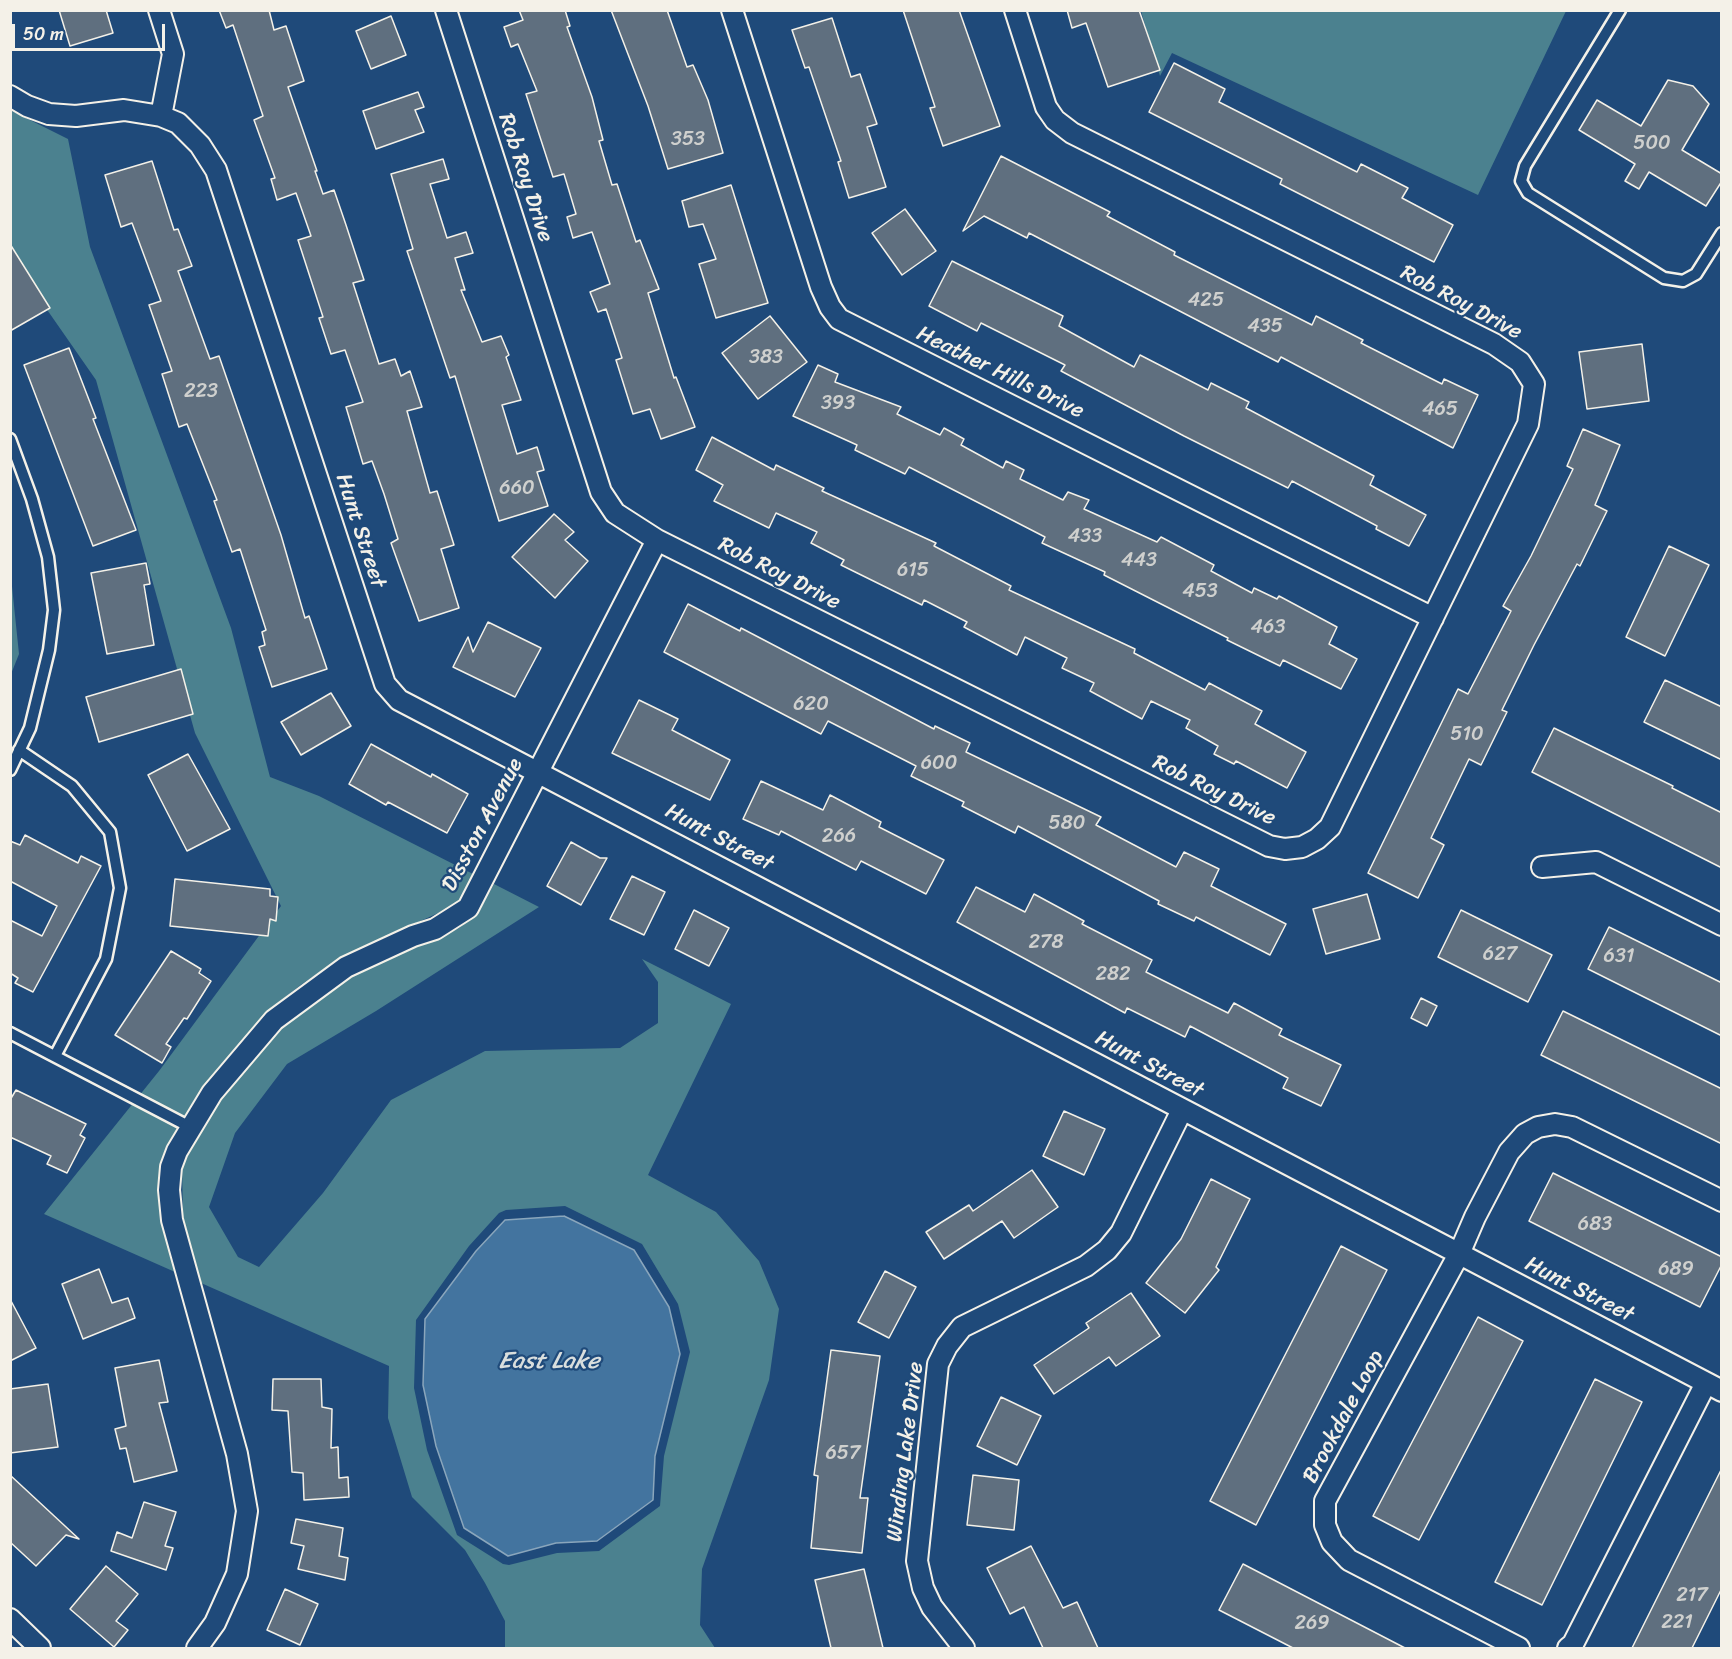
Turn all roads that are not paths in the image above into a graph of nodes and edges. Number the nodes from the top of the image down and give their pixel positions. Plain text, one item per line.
1 (159, 10) edge
2 (446, 10) edge
3 (732, 10) edge
4 (1015, 10) edge
5 (1620, 10) edge
6 (10, 96) edge
7 (161, 116) junction
8 (1722, 233) edge
9 (10, 439) edge
10 (657, 540) junction
11 (1433, 618) junction
12 (19, 750) junction
13 (10, 770) edge
14 (540, 772) junction
15 (1542, 867) dead end
16 (1722, 925) edge
17 (10, 1033) edge
18 (55, 1056) junction
19 (1182, 1110) junction
20 (192, 1128) junction
21 (1722, 1201) edge
22 (1459, 1254) junction
23 (1717, 1388) edge
24 (10, 1619) edge
25 (40, 1648) edge
26 (197, 1648) edge
27 (963, 1648) edge
28 (1519, 1648) edge
29 (1568, 1648) edge

1 - 7 street
2 - 10 street, Rob Roy Drive
3 - 11 street, Heather Hills Drive
4 - 11 street, Rob Roy Drive
5 - 8 lane
6 - 7 street, Hunt Street
7 - 14 street, Hunt Street
9 - 12 lane
10 - 11 street, Rob Roy Drive
10 - 14 street, Disston Avenue
12 - 13 lane
12 - 18 lane
14 - 19 street, Hunt Street
14 - 20 street, Disston Avenue
15 - 16 street
17 - 18 lane
18 - 20 lane
19 - 22 street, Hunt Street
19 - 27 street, Winding Lake Drive
20 - 26 street, Disston Avenue
21 - 22 street, Brookdale Loop
22 - 23 street, Hunt Street
22 - 28 street, Brookdale Loop
23 - 29 street
24 - 25 street

